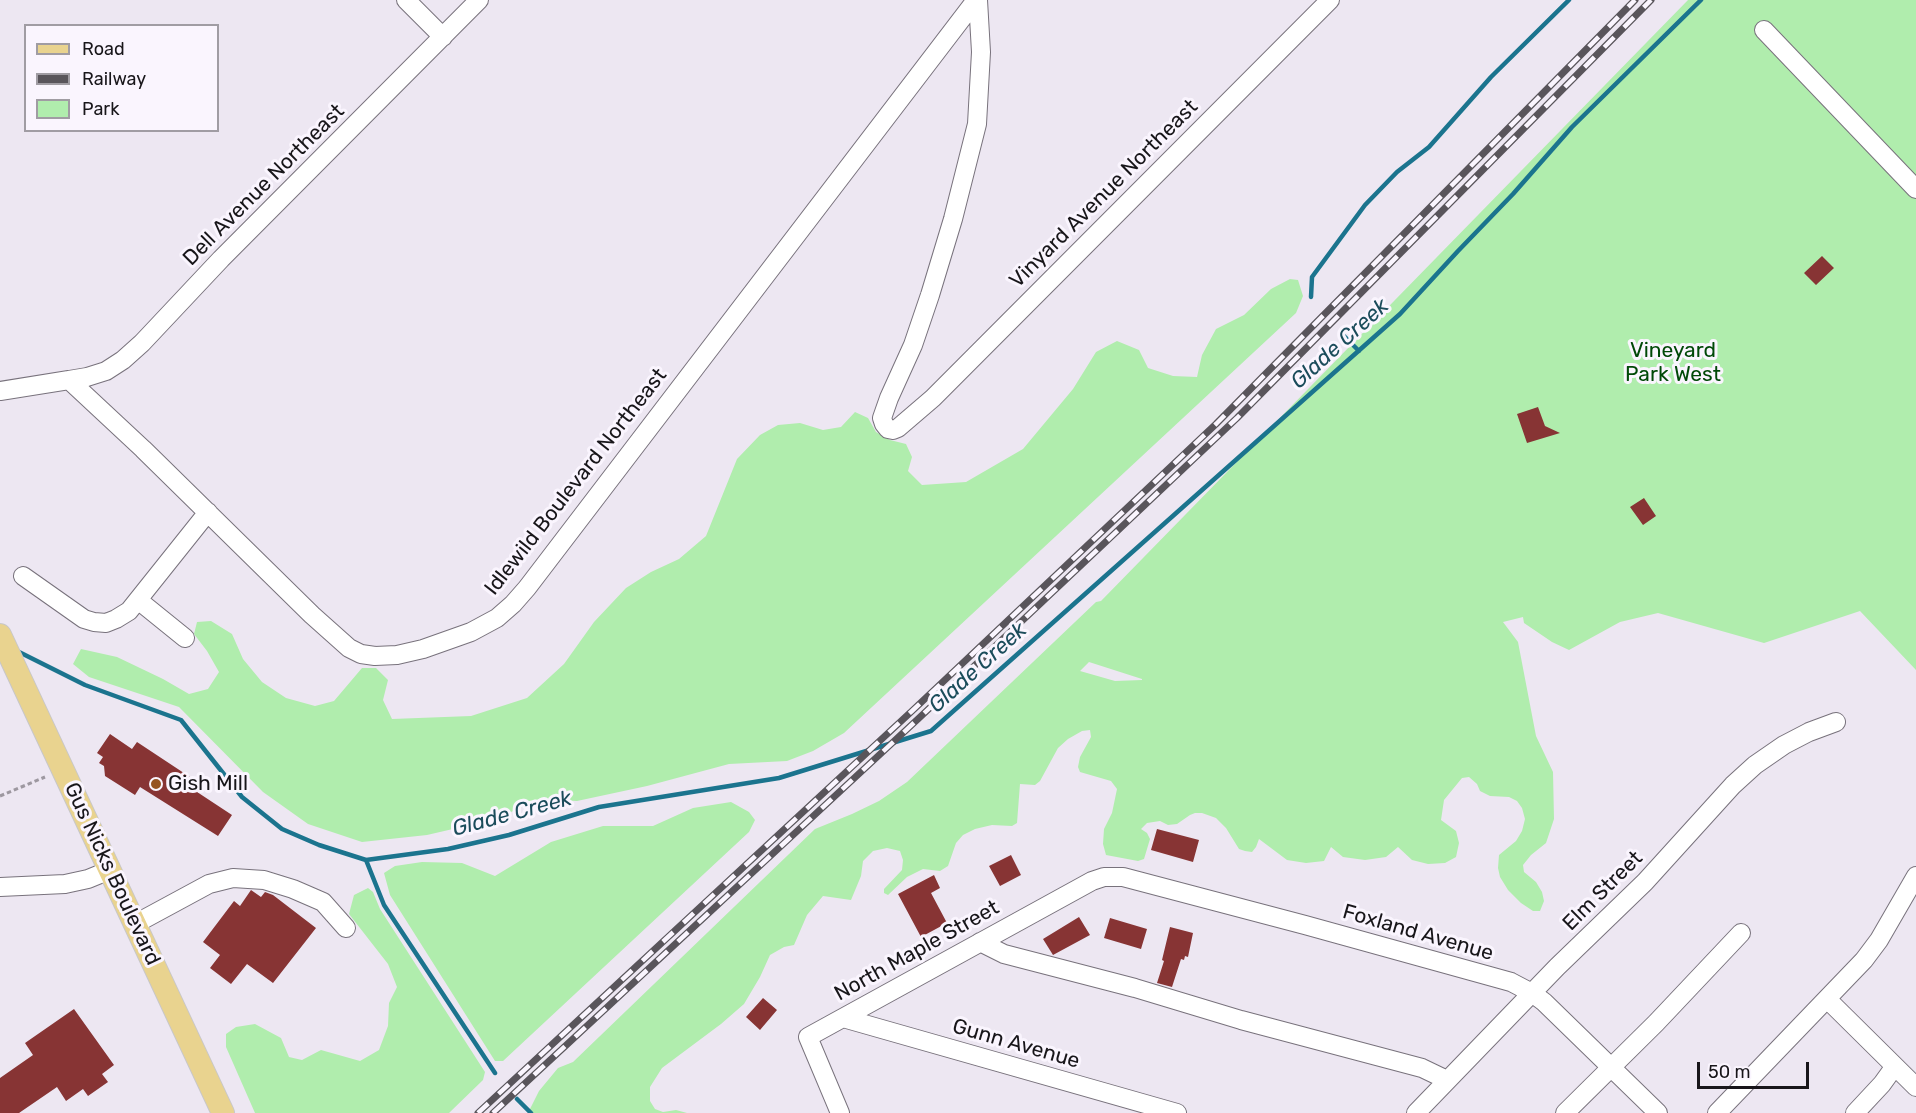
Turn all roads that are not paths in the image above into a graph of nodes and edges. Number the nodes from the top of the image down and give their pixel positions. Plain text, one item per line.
1 (406, 0) edge
2 (479, 0) edge
3 (977, 0) edge
4 (1330, 0) edge
5 (1764, 30) dead end
6 (443, 37) junction
7 (1916, 189) edge
8 (69, 380) junction
9 (0, 391) edge
10 (208, 512) junction
11 (23, 576) dead end
12 (138, 600) junction
13 (0, 635) edge
14 (185, 638) dead end
15 (1836, 722) dead end
16 (110, 870) junction
17 (1123, 876) joint
18 (1916, 876) edge
19 (0, 887) edge
20 (135, 924) junction
21 (346, 928) dead end
22 (1740, 933) dead end
23 (980, 942) junction
24 (1532, 993) junction
25 (1827, 999) junction
26 (843, 1018) junction
27 (1896, 1066) junction
28 (1612, 1067) junction
29 (1447, 1080) junction
30 (1916, 1087) edge
31 (223, 1113) edge
32 (840, 1113) edge
33 (1177, 1113) edge
34 (1416, 1113) edge
35 (1565, 1113) edge
36 (1658, 1113) edge
37 (1717, 1113) edge
38 (1855, 1113) edge

1 - 6 street
2 - 6 street, Dell Avenue Northeast
3 - 4 street, Vinyard Avenue Northeast
3 - 10 street, Idlewild Boulevard Northeast
5 - 7 street
6 - 8 street, Dell Avenue Northeast
8 - 9 street
8 - 10 street, Idlewild Boulevard Northeast
10 - 12 street
11 - 12 street
12 - 14 street
13 - 16 main road, Gus Nicks Boulevard
15 - 24 street, Elm Street
16 - 19 street
16 - 20 main road, Gus Nicks Boulevard
17 - 23 street, North Maple Street
17 - 24 street, Foxland Avenue
18 - 25 street
20 - 21 street
20 - 31 main road, Gus Nicks Boulevard
22 - 28 street
23 - 26 street, North Maple Street
23 - 29 street
24 - 28 street, Foxland Avenue
24 - 29 street, Elm Street
25 - 27 street
25 - 37 street
26 - 32 street, North Maple Street
26 - 33 street, Gunn Avenue
27 - 30 street
27 - 38 street
28 - 35 street
28 - 36 street, Foxland Avenue
29 - 34 street, Elm Street

